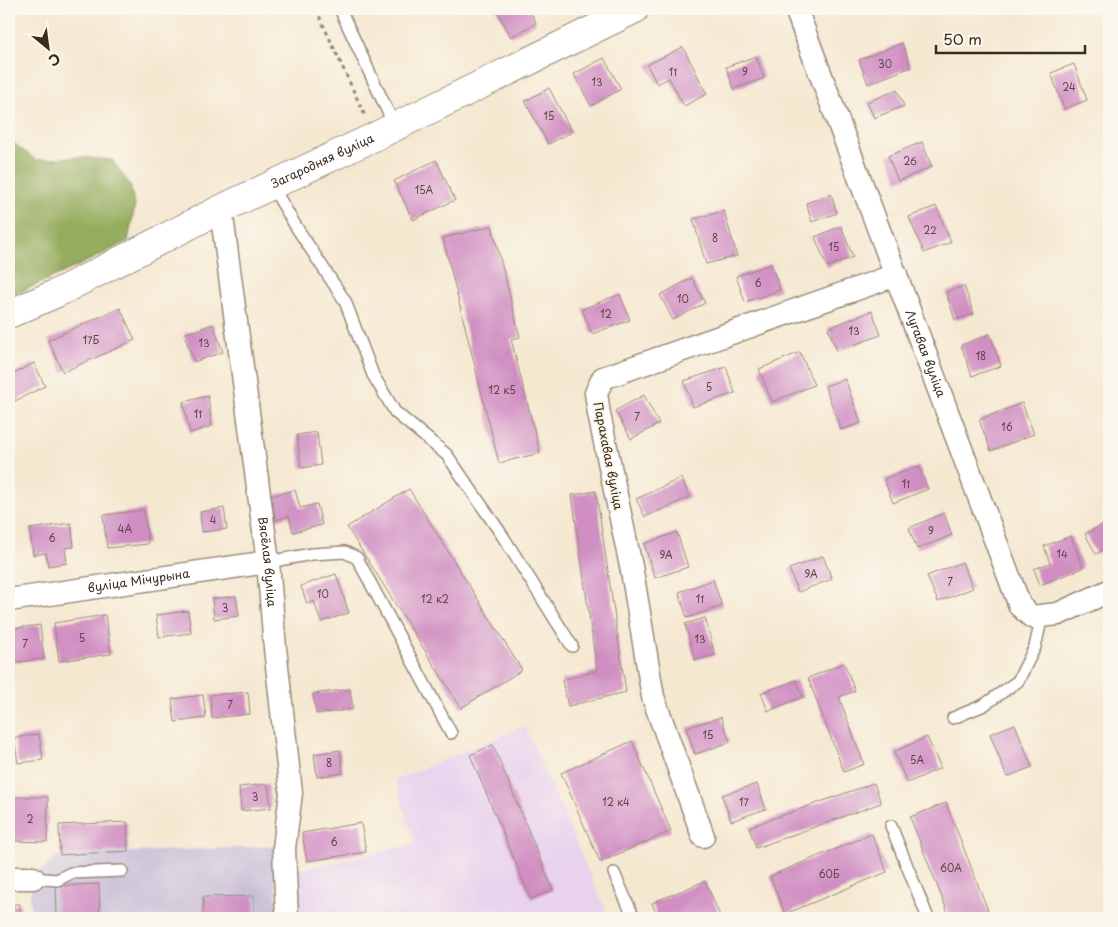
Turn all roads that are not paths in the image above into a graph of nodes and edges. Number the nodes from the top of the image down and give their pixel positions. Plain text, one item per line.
1 (340, 9) edge
2 (635, 9) edge
3 (796, 9) edge
4 (385, 132) junction
5 (272, 186) junction
6 (221, 208) junction
7 (896, 275) junction
8 (9, 314) edge
9 (268, 562) junction
10 (1109, 591) edge
11 (9, 600) edge
12 (1042, 616) junction
13 (572, 646) dead end
14 (953, 718) dead end
15 (451, 733) dead end
16 (891, 826) dead end
17 (703, 836) dead end
18 (122, 871) dead end
19 (614, 873) dead end
20 (9, 878) edge
21 (33, 878) joint
22 (287, 918) edge
23 (634, 918) edge
24 (928, 918) edge

1 - 4 lane
2 - 4 street, Загародняя вуліца
3 - 7 street, Лугавая вуліца
4 - 5 street, Загародняя вуліца
5 - 6 street, Загародняя вуліца
5 - 13 lane
6 - 8 street, Загародняя вуліца
6 - 9 street, Вясёлая вуліца
7 - 12 street, Лугавая вуліца
7 - 17 street, Парахавая вуліца
9 - 11 street, вуліца Мічурына
9 - 15 lane
9 - 22 street, Вясёлая вуліца
10 - 12 street
12 - 14 lane
16 - 24 lane
18 - 21 lane
19 - 23 lane
20 - 21 street

